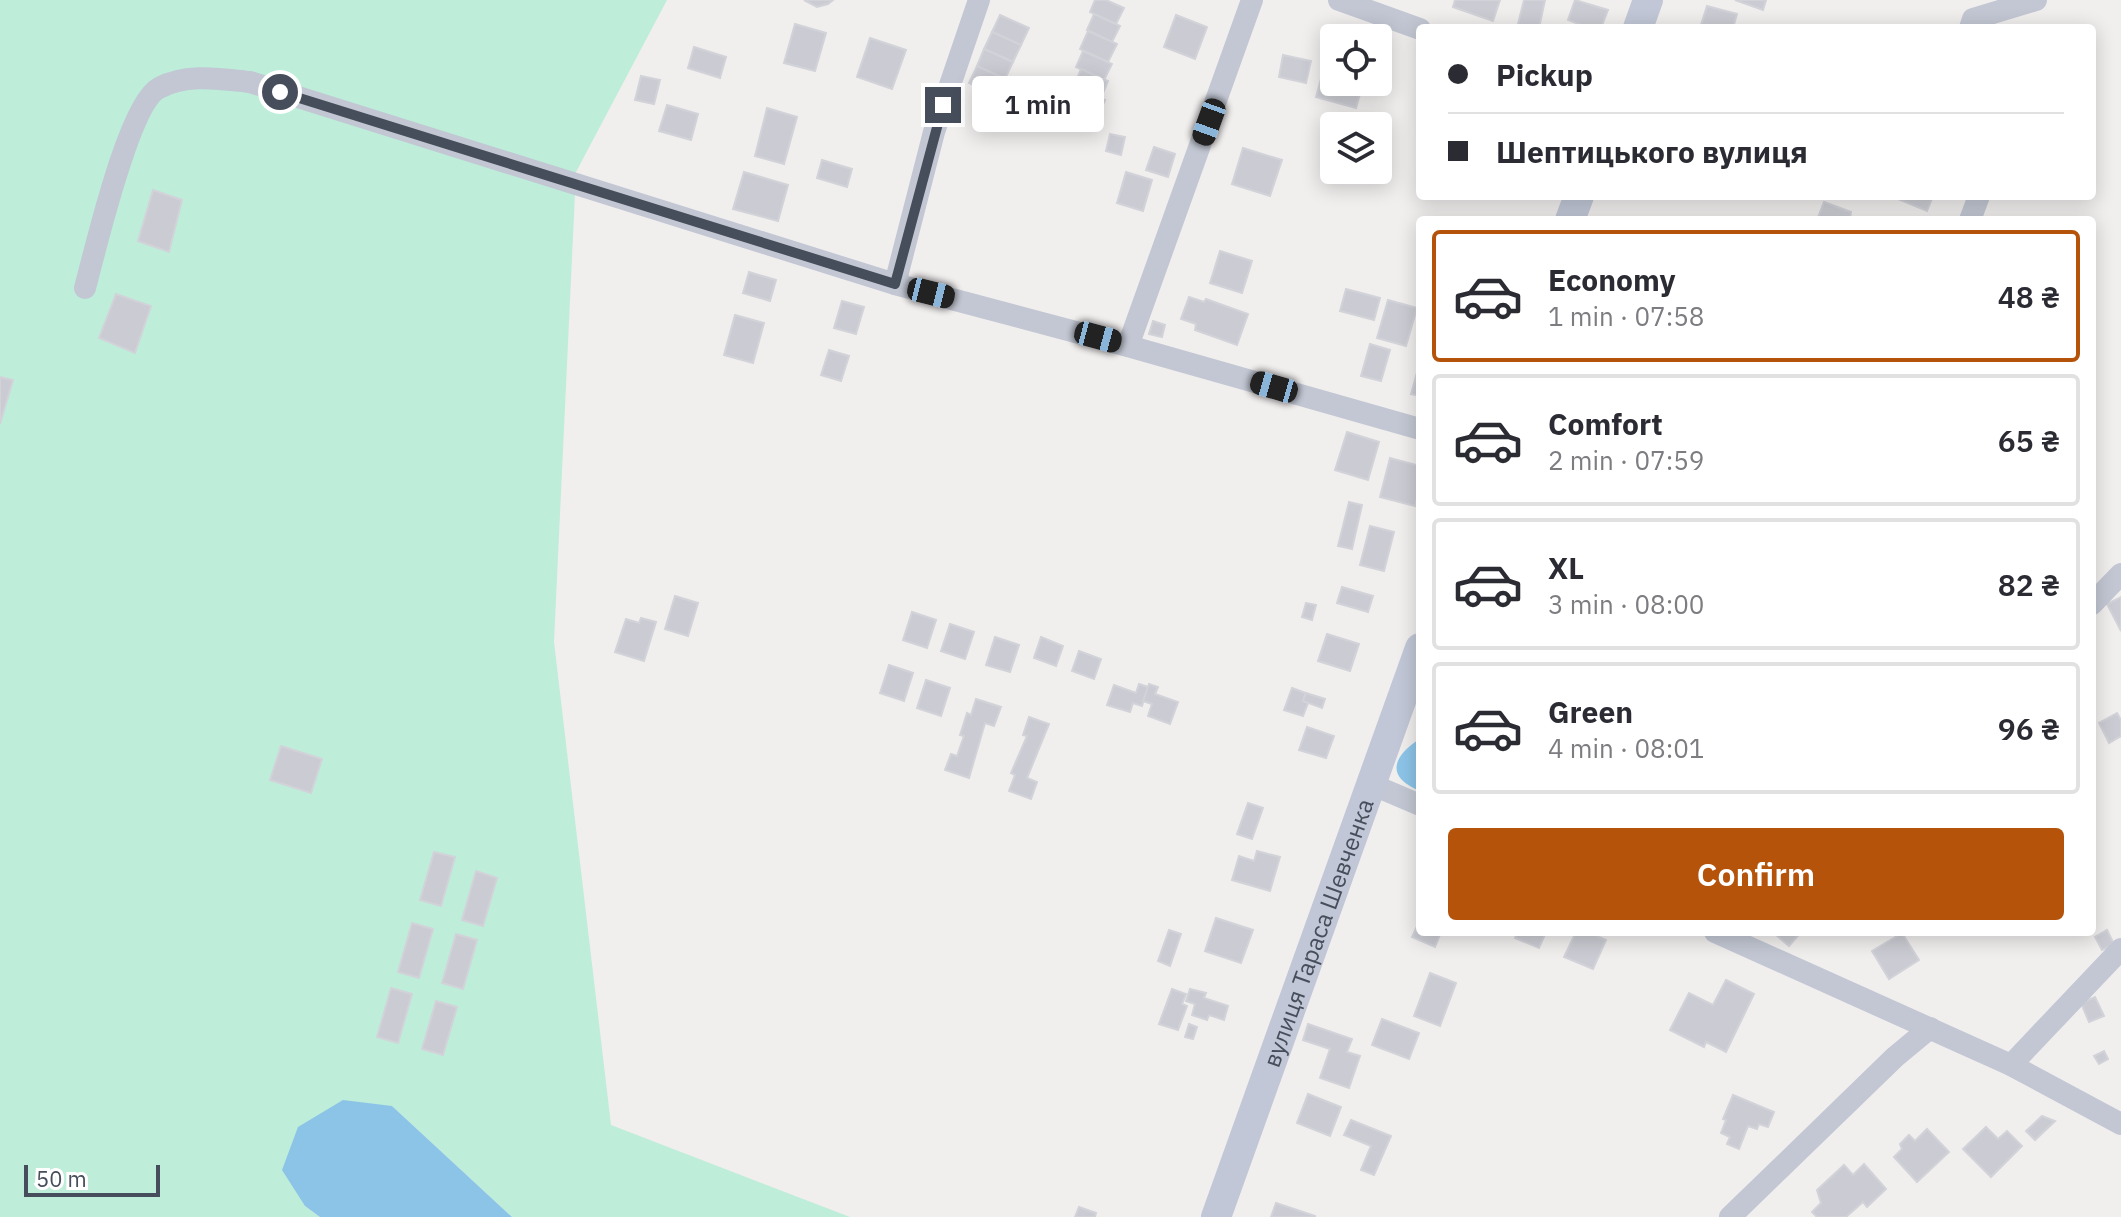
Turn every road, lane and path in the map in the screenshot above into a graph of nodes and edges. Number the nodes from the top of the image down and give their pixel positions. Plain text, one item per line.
1 (979, 0) edge
2 (1252, 0) edge
3 (1339, 0) edge
4 (1648, 0) edge
5 (2036, 0) edge
6 (1639, 24) edge
7 (1971, 24) edge
8 (1416, 28) edge
9 (895, 284) junction
10 (85, 288) dead end
11 (1128, 346) junction
12 (1416, 428) edge
13 (2121, 574) edge
14 (2096, 600) edge
15 (1416, 660) edge
16 (1373, 785) junction
17 (1416, 803) edge
18 (1755, 939) edge
19 (2121, 949) edge
20 (1930, 1028) junction
21 (2011, 1065) junction
22 (2121, 1124) edge
23 (1216, 1217) edge
24 (1730, 1217) edge

1 - 9 street
2 - 11 street
3 - 8 street
4 - 6 street
5 - 7 street
9 - 10 street
9 - 11 street
11 - 12 street
13 - 14 street
15 - 16 street, вулиця Тараса Шевченка
16 - 17 street
16 - 23 street, вулиця Тараса Шевченка
18 - 20 street
19 - 21 street
20 - 21 street
20 - 24 street
21 - 22 street

